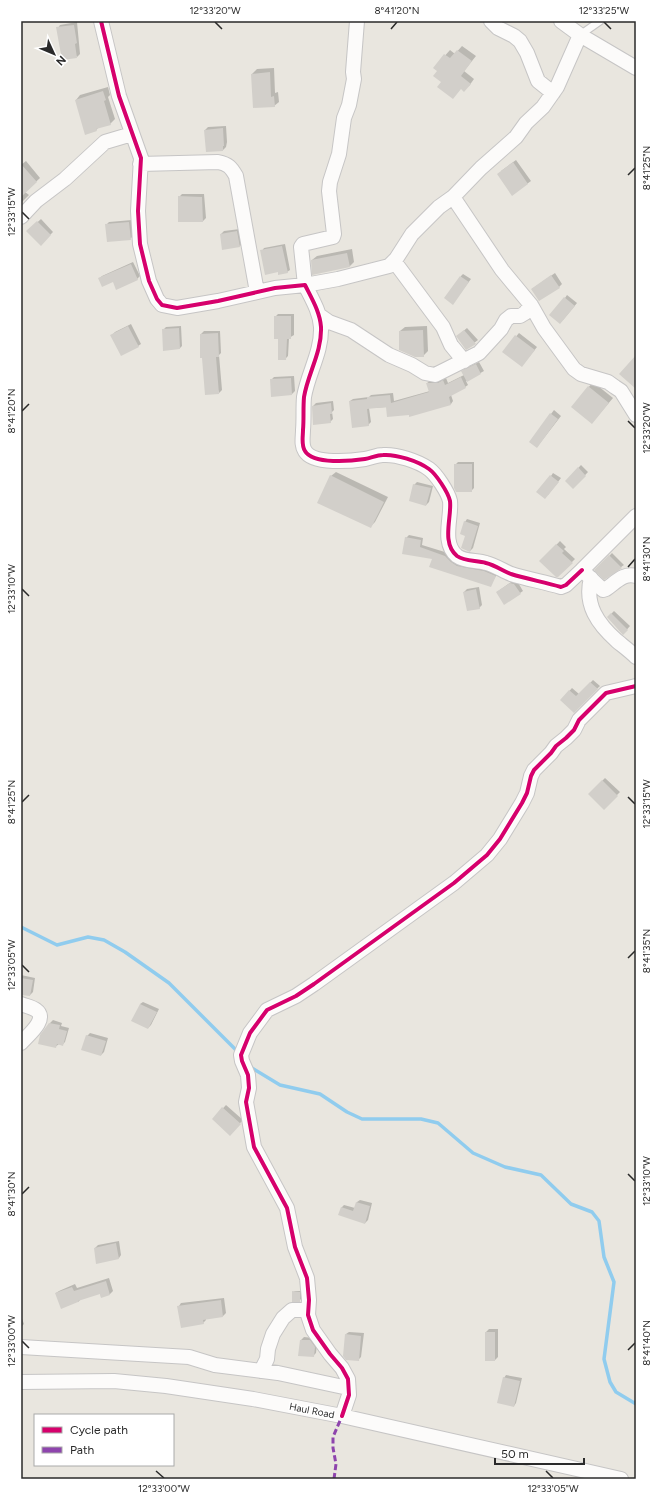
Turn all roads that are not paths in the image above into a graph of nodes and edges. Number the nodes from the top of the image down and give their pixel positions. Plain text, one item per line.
1 (101, 21) edge
2 (357, 21) edge
3 (491, 21) edge
4 (561, 21) edge
5 (600, 21) edge
6 (580, 35) junction
7 (636, 68) edge
8 (553, 93) junction
9 (132, 134) junction
10 (140, 164) junction
11 (453, 197) junction
12 (21, 216) edge
13 (394, 261) junction
14 (305, 285) junction
15 (257, 292) junction
16 (532, 305) junction
17 (319, 315) junction
18 (464, 361) junction
19 (636, 415) edge
20 (636, 516) edge
21 (587, 574) junction
22 (636, 576) edge
23 (636, 657) edge
24 (636, 686) edge
25 (21, 1004) edge
26 (21, 1043) edge
27 (308, 1310) junction
28 (21, 1347) edge
29 (261, 1371) junction
30 (21, 1382) edge
31 (348, 1388) junction
32 (342, 1416) junction
33 (613, 1478) edge

1 - 9 street
2 - 14 street
3 - 8 street
4 - 6 street
5 - 6 lane
6 - 7 street
6 - 8 street
8 - 11 street
9 - 10 street
9 - 12 street
10 - 15 street
10 - 15 street
11 - 13 street
11 - 16 street
13 - 14 street
13 - 18 street
14 - 15 street
14 - 17 street
16 - 18 street
16 - 19 street
17 - 18 street
17 - 21 street
20 - 21 street
21 - 22 street
21 - 23 street
24 - 27 street
25 - 26 street
27 - 29 street
27 - 31 street
28 - 29 street
29 - 31 street
30 - 32 street, Haul Road
31 - 32 street
32 - 33 street, Haul Road

